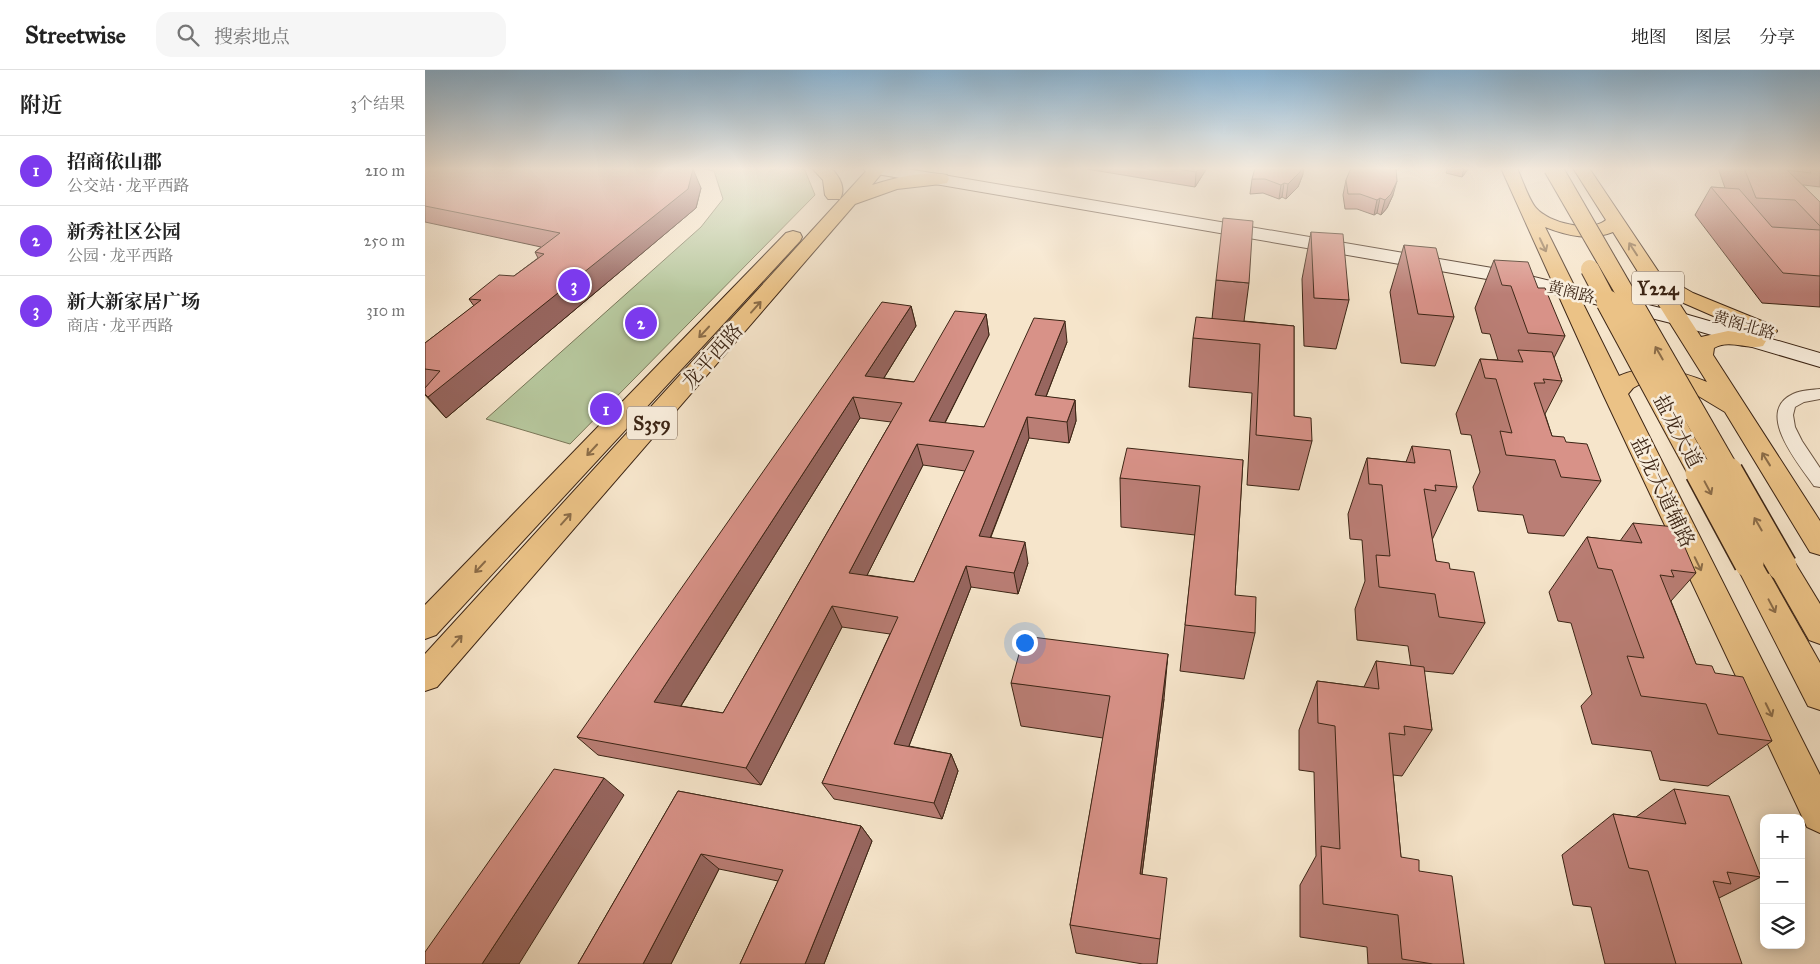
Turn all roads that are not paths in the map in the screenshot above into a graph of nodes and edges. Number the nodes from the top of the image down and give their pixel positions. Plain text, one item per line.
1 (831, 210) edge
2 (1115, 210) edge
3 (1161, 210) edge
4 (1558, 210) edge
5 (1577, 210) edge
6 (1608, 210) edge
7 (1530, 212) joint
8 (1615, 220) junction
9 (781, 264) junction
10 (1649, 273) junction
11 (1563, 285) junction
12 (1673, 310) junction
13 (1760, 336) junction
14 (1820, 347) edge
15 (1701, 356) junction
16 (1820, 360) edge
17 (1615, 394) junction
18 (1820, 394) edge
19 (1734, 409) junction
20 (1820, 481) edge
21 (1820, 544) edge
22 (425, 626) edge
23 (1820, 631) edge
24 (429, 668) edge
25 (1820, 695) edge
26 (1820, 814) edge

1 - 9 main road, 龙平西路 / S359
2 - 11 main road, 黄阁路
3 - 11 main road, 黄阁路
4 -> 25 main road, 盐龙大道, bridge
23 -> 5 main road, 盐龙大道, bridge
6 - 8 main road, Y224
7 - 8 main road
7 -> 11 main road, 盐龙大道辅路
10 -> 8 main road, Y224
9 -> 22 main road, 龙平西路 / S359
24 -> 9 main road, 龙平西路 / S359
10 - 12 main road, Y224
10 - 13 main road
11 - 12 main road, 黄阁路
11 - 17 main road, 盐龙大道辅路
12 - 13 main road, 黄阁北路
12 - 15 main road, Y224
13 - 14 main road, 黄阁北路
13 - 15 main road
13 - 16 main road, 黄阁北路
15 - 19 main road, Y224
17 - 19 main road
17 -> 26 main road, 盐龙大道辅路
18 - 20 street
21 -> 19 main road, Y224

